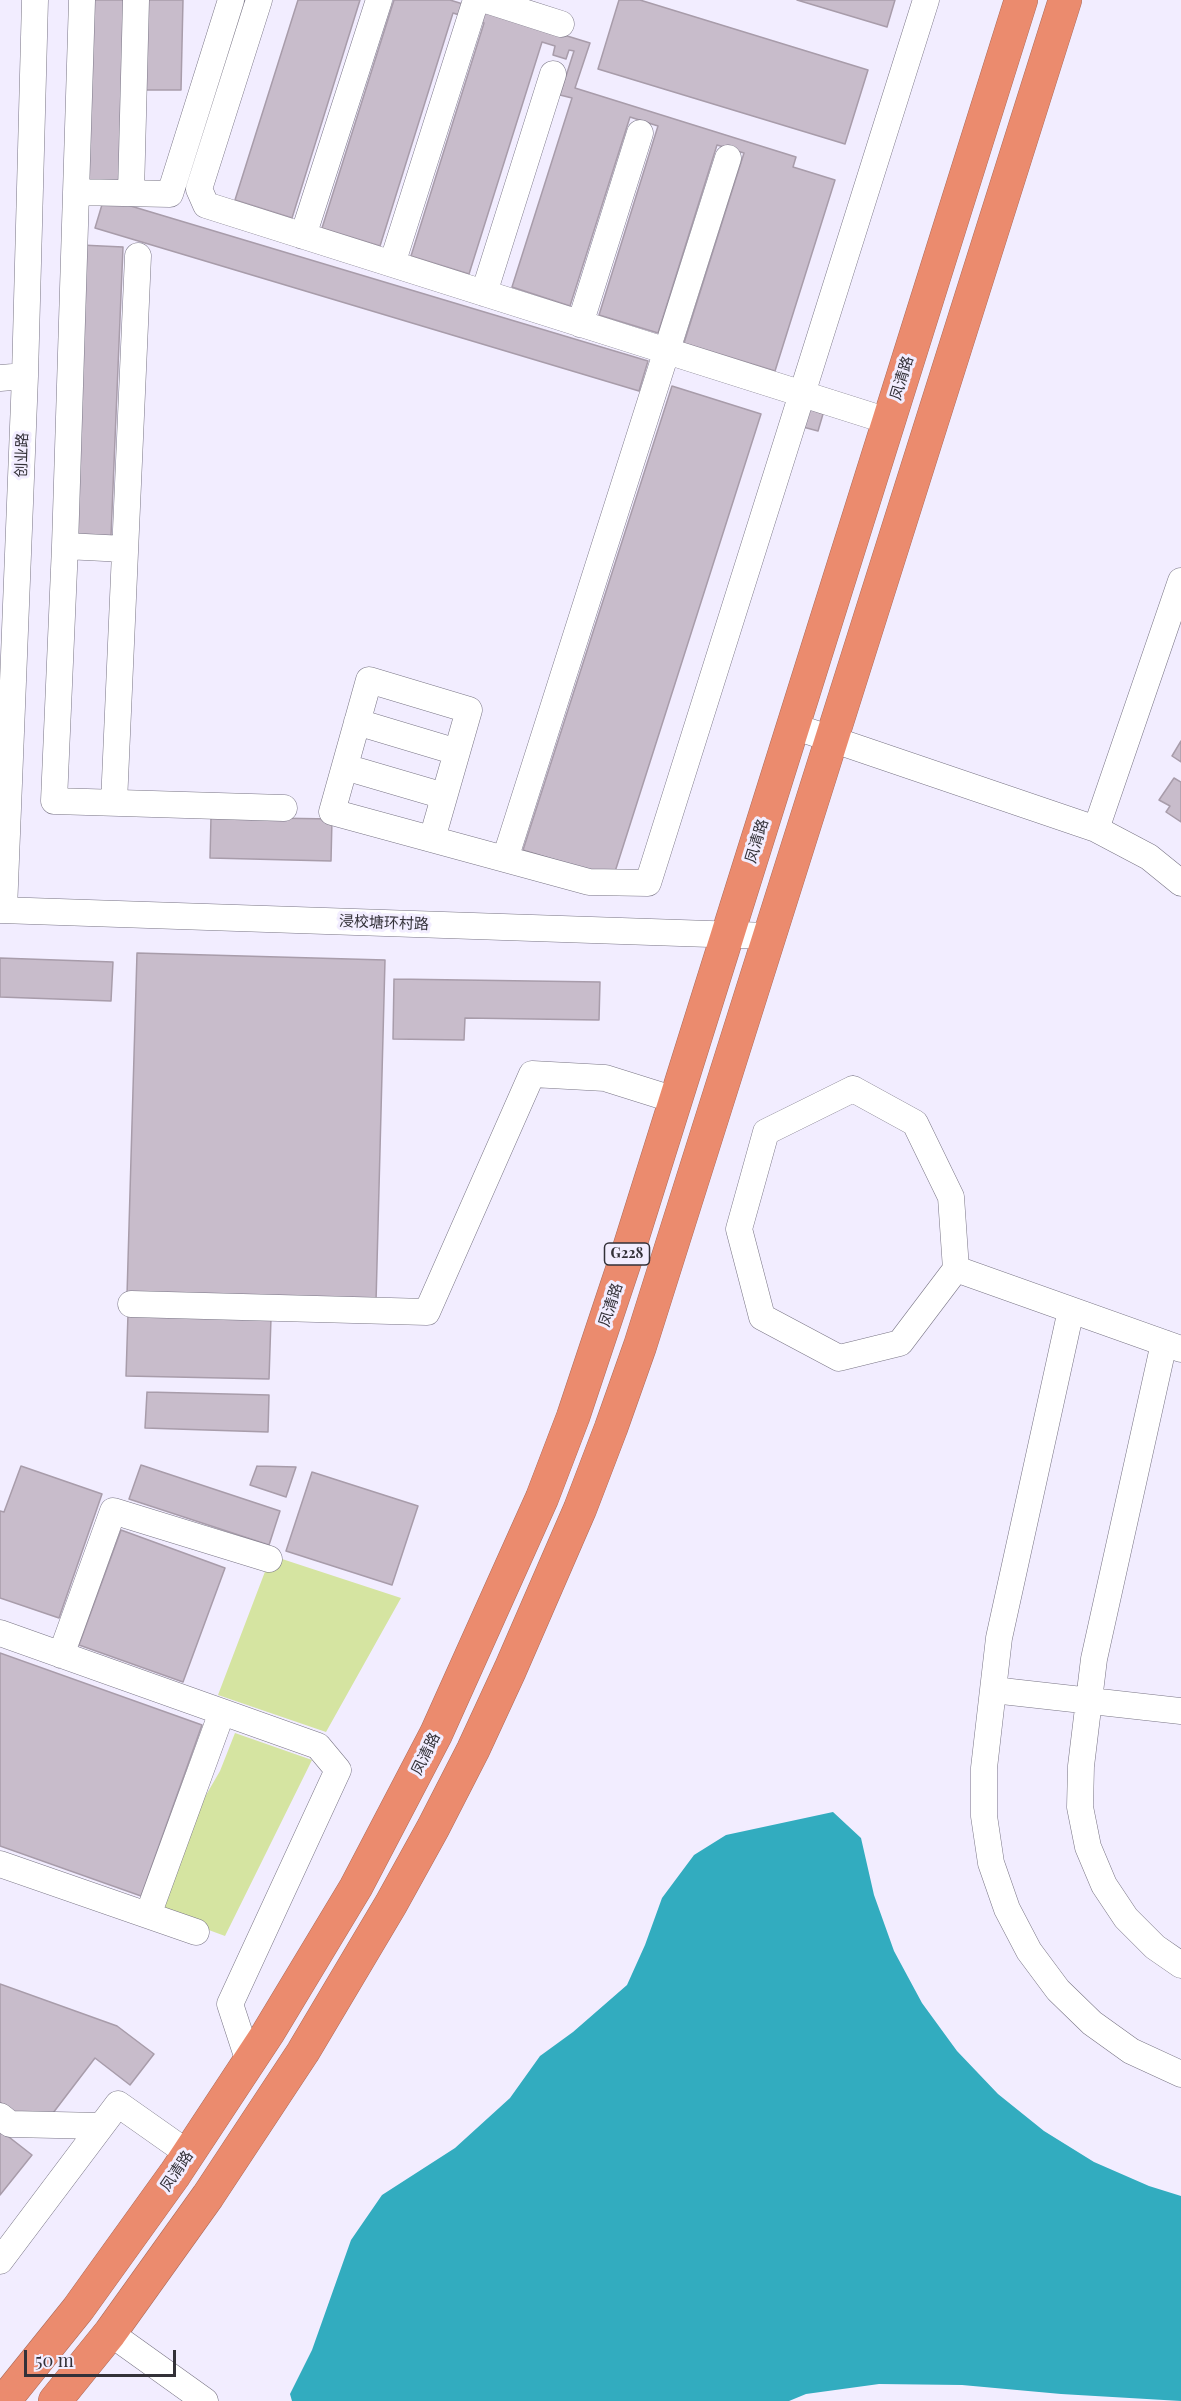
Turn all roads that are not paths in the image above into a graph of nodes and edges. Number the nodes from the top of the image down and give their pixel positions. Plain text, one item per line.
1 (35, 0) edge
2 (82, 0) edge
3 (136, 0) edge
4 (231, 0) edge
5 (259, 0) edge
6 (379, 0) edge
7 (476, 0) edge
8 (486, 0) edge
9 (926, 0) edge
10 (1021, 0) edge
11 (1065, 0) edge
12 (561, 24) dead end
13 (553, 74) dead end
14 (640, 133) dead end
15 (728, 158) dead end
16 (76, 192) junction
17 (131, 193) junction
18 (303, 236) junction
19 (138, 256) dead end
20 (392, 264) junction
21 (484, 293) junction
22 (580, 324) junction
23 (668, 351) junction
24 (25, 376) junction
25 (0, 378) edge
26 (802, 394) junction
27 (888, 421) junction
28 (65, 546) junction
29 (125, 549) junction
30 (1181, 581) edge
31 (357, 722) junction
32 (793, 726) junction
33 (831, 740) junction
34 (457, 752) junction
35 (345, 767) junction
36 (444, 796) junction
37 (114, 802) junction
38 (284, 808) dead end
39 (1096, 830) junction
40 (432, 839) junction
41 (505, 859) junction
42 (1181, 883) edge
43 (2, 910) edge
44 (727, 935) junction
45 (769, 936) junction
46 (675, 1100) junction
47 (956, 1269) junction
48 (131, 1304) dead end
49 (1071, 1310) junction
50 (1172, 1346) edge
51 (269, 1559) dead end
52 (0, 1633) edge
53 (61, 1655) junction
54 (993, 1690) junction
55 (1089, 1701) junction
56 (1181, 1711) edge
57 (222, 1712) junction
58 (0, 1864) edge
59 (148, 1915) junction
60 (196, 1932) dead end
61 (1181, 1965) edge
62 (249, 2062) junction
63 (1181, 2074) edge
64 (0, 2116) edge
65 (101, 2126) junction
66 (189, 2154) junction
67 (0, 2261) edge
68 (110, 2332) junction
69 (4, 2401) edge
70 (55, 2401) edge
71 (205, 2401) edge

1 - 24 street, 创业路
2 - 16 street
3 - 17 street
4 - 17 street
5 - 18 street
6 - 18 street
7 - 20 street
8 - 12 street
9 - 26 street
10 - 27 highway, 凤清路 / G228
11 - 33 highway, G228
13 - 21 street
14 - 22 street
15 - 23 street
16 - 17 street
16 - 28 street
18 - 20 street
19 - 29 street
20 - 21 street
21 - 22 street
22 - 23 street
23 - 26 street
23 - 41 street
24 - 25 street
24 - 43 street, 创业路
26 - 27 street
26 - 41 street
27 - 32 highway, 凤清路 / G228
28 - 29 street
28 - 37 street
29 - 37 street
30 - 39 street
31 - 34 street
31 - 34 street
31 - 35 street
32 - 33 street
32 - 44 highway, 凤清路 / G228
33 - 39 street
33 - 45 highway, G228
34 - 36 street
35 - 36 street
35 - 40 street
36 - 40 street
37 - 38 street
39 - 42 street
40 - 41 street
43 - 44 street, 浸校塘环村路
44 - 45 street, 浸校塘环村路
44 - 46 highway, 凤清路 / G228
45 - 68 highway, G228
46 - 48 street
46 - 62 highway, 凤清路 / G228
47 - 47 street
47 - 49 street
49 - 50 street
49 - 54 street
50 - 55 street
51 - 53 street
52 - 53 street
53 - 57 street
54 - 55 street
54 - 63 street
55 - 56 street
55 - 61 street
57 - 59 street
57 - 62 street
58 - 59 street
59 - 60 street
62 - 66 highway, 凤清路 / G228
64 - 65 street
65 - 66 street
65 - 67 street
66 - 69 highway, 凤清路 / G228
68 - 70 highway, G228
68 - 71 street

